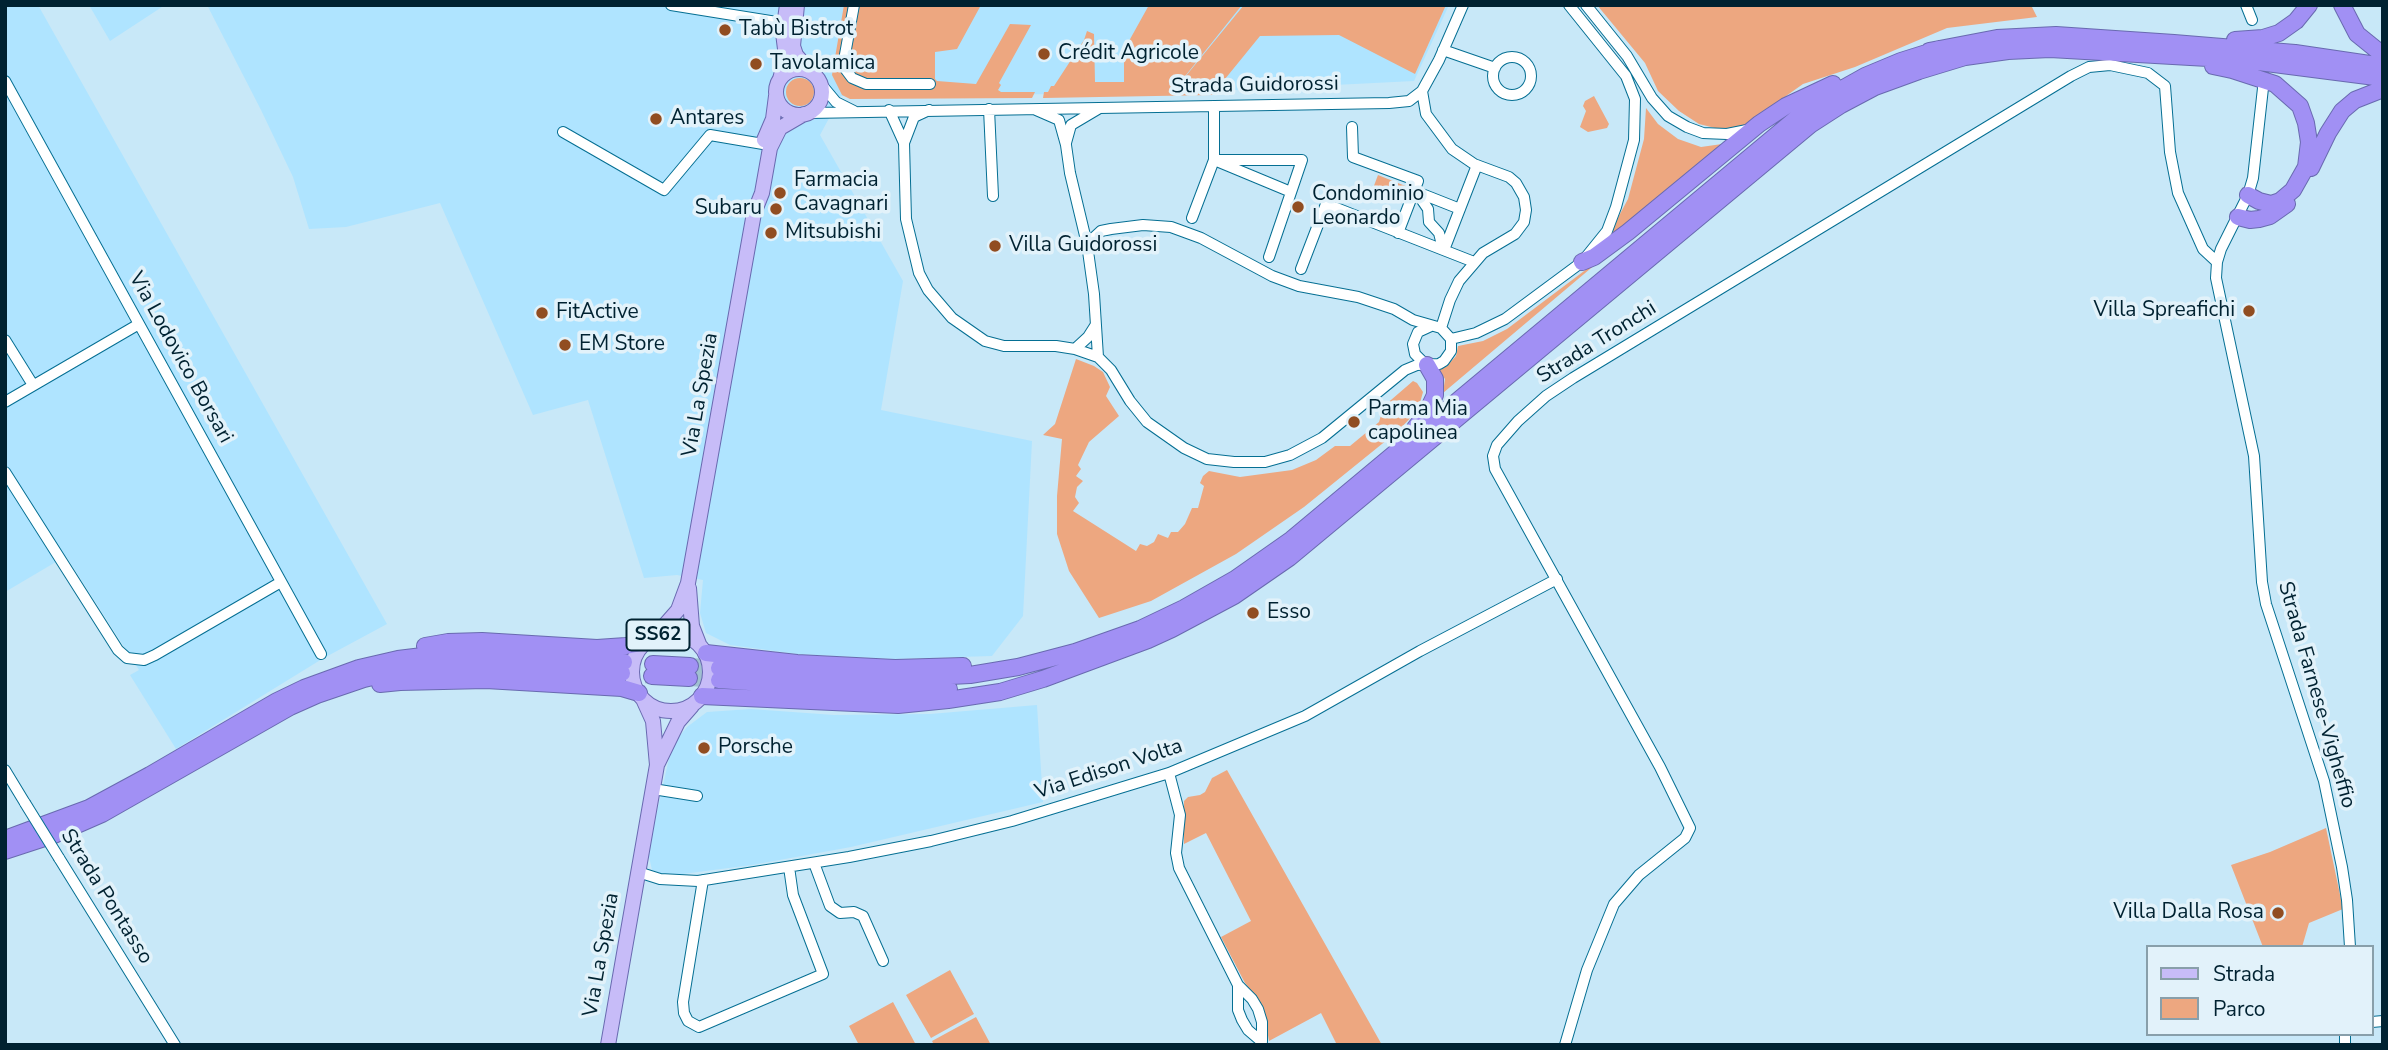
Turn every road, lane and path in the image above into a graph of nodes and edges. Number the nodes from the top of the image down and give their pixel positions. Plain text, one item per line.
1 (671, 5) edge
2 (787, 5) edge
3 (797, 5) edge
4 (854, 5) edge
5 (1462, 5) edge
6 (1569, 5) edge
7 (1586, 5) edge
8 (2246, 5) edge
9 (2309, 5) edge
10 (2342, 5) edge
11 (2252, 20) dead end
12 (789, 24) junction
13 (2174, 43) junction
14 (1939, 49) junction
15 (1443, 50) junction
16 (2383, 55) edge
17 (2155, 56) junction
18 (2383, 66) edge
19 (1495, 68) dead end
20 (816, 78) junction
21 (2383, 78) edge
22 (5, 81) edge
23 (930, 84) dead end
24 (778, 86) junction
25 (2263, 88) dead end
26 (2383, 89) edge
27 (1422, 90) junction
28 (1214, 106) junction
29 (1101, 107) junction
30 (1032, 108) junction
31 (989, 109) junction
32 (889, 110) junction
33 (929, 110) junction
34 (854, 111) junction
35 (807, 113) junction
36 (1759, 124) junction
37 (1352, 127) dead end
38 (563, 132) dead end
39 (904, 143) junction
40 (763, 144) junction
41 (1066, 145) junction
42 (1214, 160) junction
43 (1477, 165) junction
44 (1291, 192) junction
45 (1416, 192) junction
46 (2248, 195) junction
47 (993, 196) dead end
48 (1460, 209) junction
49 (754, 214) junction
50 (2238, 216) junction
51 (1192, 218) dead end
52 (1083, 224) junction
53 (1101, 231) junction
54 (1398, 233) junction
55 (1087, 244) junction
56 (1445, 249) junction
57 (1269, 257) dead end
58 (1474, 262) junction
59 (1582, 262) junction
60 (2217, 262) junction
61 (1301, 269) dead end
62 (1394, 309) junction
63 (139, 324) junction
64 (1095, 326) junction
65 (1436, 327) junction
66 (1451, 339) junction
67 (5, 340) edge
68 (1413, 340) junction
69 (1075, 349) junction
70 (1414, 352) junction
71 (1098, 358) junction
72 (1426, 364) junction
73 (1405, 370) junction
74 (33, 385) junction
75 (5, 402) edge
76 (5, 472) edge
77 (1338, 502) junction
78 (1557, 579) junction
79 (281, 582) junction
80 (688, 583) junction
81 (651, 639) junction
82 (702, 649) junction
83 (321, 654) dead end
84 (1028, 664) junction
85 (623, 667) tunnel mouth
86 (1069, 668) junction
87 (652, 670) tunnel mouth
88 (690, 672) tunnel mouth
89 (641, 696) junction
90 (297, 697) junction
91 (697, 700) junction
92 (657, 765) junction
93 (5, 770) edge
94 (1169, 773) junction
95 (653, 789) junction
96 (697, 796) dead end
97 (5, 839) edge
98 (5, 851) edge
99 (814, 863) junction
100 (789, 867) junction
101 (638, 872) junction
102 (703, 880) junction
103 (2350, 945) edge
104 (883, 961) dead end
105 (1238, 985) junction
106 (1263, 1043) edge
107 (175, 1045) edge
108 (608, 1045) edge
109 (1565, 1045) edge

1 - 12 street
2 - 12 main road, Via La Spezia
3 - 12 main road, Via La Spezia
4 - 23 street
5 - 15 street
6 - 59 street
7 - 36 street
8 - 11 street
9 - 13 highway
10 - 16 highway
12 - 20 main road, Via La Spezia
12 - 24 main road, Via La Spezia
13 - 14 highway
13 - 18 highway
14 - 36 highway
14 - 77 highway
15 - 19 street
15 - 27 street
17 - 21 highway
17 - 46 highway
17 - 86 highway
20 - 24 main road
20 - 34 street
20 - 35 main road
22 - 63 street, Via Lodovico Borsari
24 - 35 main road
24 - 40 main road, Via La Spezia / SS62
25 - 46 street, Strada Farnese-Vigheffio
26 - 50 highway
27 - 28 street, Strada Guidorossi
27 - 43 street
28 - 29 street, Strada Guidorossi
28 - 42 street
29 - 30 street, Strada Guidorossi
29 - 41 street
30 - 31 street, Strada Guidorossi
30 - 41 street
31 - 33 street, Strada Guidorossi
31 - 47 street
32 - 33 street, Strada Guidorossi
32 - 34 street, Strada Guidorossi
32 - 39 street
33 - 39 street
34 - 35 street, Strada Guidorossi
35 - 49 main road, Via La Spezia / SS62
36 - 59 highway
37 - 45 street
38 - 40 street
39 - 69 street
40 - 49 main road, Via La Spezia / SS62
41 - 52 street
42 - 44 street
42 - 44 street
42 - 51 street
43 - 48 street
43 - 58 street
44 - 57 street
45 - 48 street
45 - 54 street
45 - 56 street
46 - 50 street, Strada Farnese-Vigheffio
48 - 56 street
49 - 80 main road, Via La Spezia / SS62
50 - 60 street, Strada Farnese-Vigheffio
52 - 53 street
52 - 55 street
53 - 55 street
53 - 62 street
54 - 56 street
54 - 61 street
55 - 64 street
56 - 58 street
58 - 65 street
59 - 66 street
60 - 78 street, Strada Tronchi
60 - 103 street, Strada Farnese-Vigheffio
62 - 65 street
62 - 68 street
63 - 74 street
63 - 79 street, Via Lodovico Borsari
64 - 69 street
64 - 71 street
65 - 66 street
65 - 68 street
66 - 72 street
67 - 74 street
68 - 70 street
69 - 71 street
70 - 72 street
70 - 73 street
71 - 73 street
72 - 73 street
72 - 77 highway
74 - 75 street
76 - 79 street
77 - 84 highway
78 - 94 street, Via Edison Volta
78 - 109 street, Strada Tronchi
79 - 83 street, Via Lodovico Borsari
80 - 81 main road, Via La Spezia / SS62
80 - 82 main road, Via La Spezia / SS62
81 - 82 main road, SS62
81 - 89 main road, Via La Spezia / SS62
81 - 90 highway
82 - 84 highway
82 - 91 main road, Via La Spezia / SS62
84 - 86 highway
85 - 90 highway
86 - 91 highway
87 - 88 highway
89 - 90 highway
89 - 91 main road
89 - 92 main road, Via La Spezia
90 - 97 highway
90 - 98 highway
91 - 92 main road, Via La Spezia
92 - 95 main road, Via La Spezia
93 - 107 street, Strada Pontasso, bridge
94 - 99 street, Via Edison Volta
94 - 105 street
95 - 96 street
95 - 101 main road, Via La Spezia
99 - 100 street, Via Edison Volta
99 - 104 street
100 - 102 street, Via Edison Volta
100 - 102 street
101 - 102 street, Via Edison Volta
101 - 108 main road, Via La Spezia
105 - 106 street
105 - 106 street

